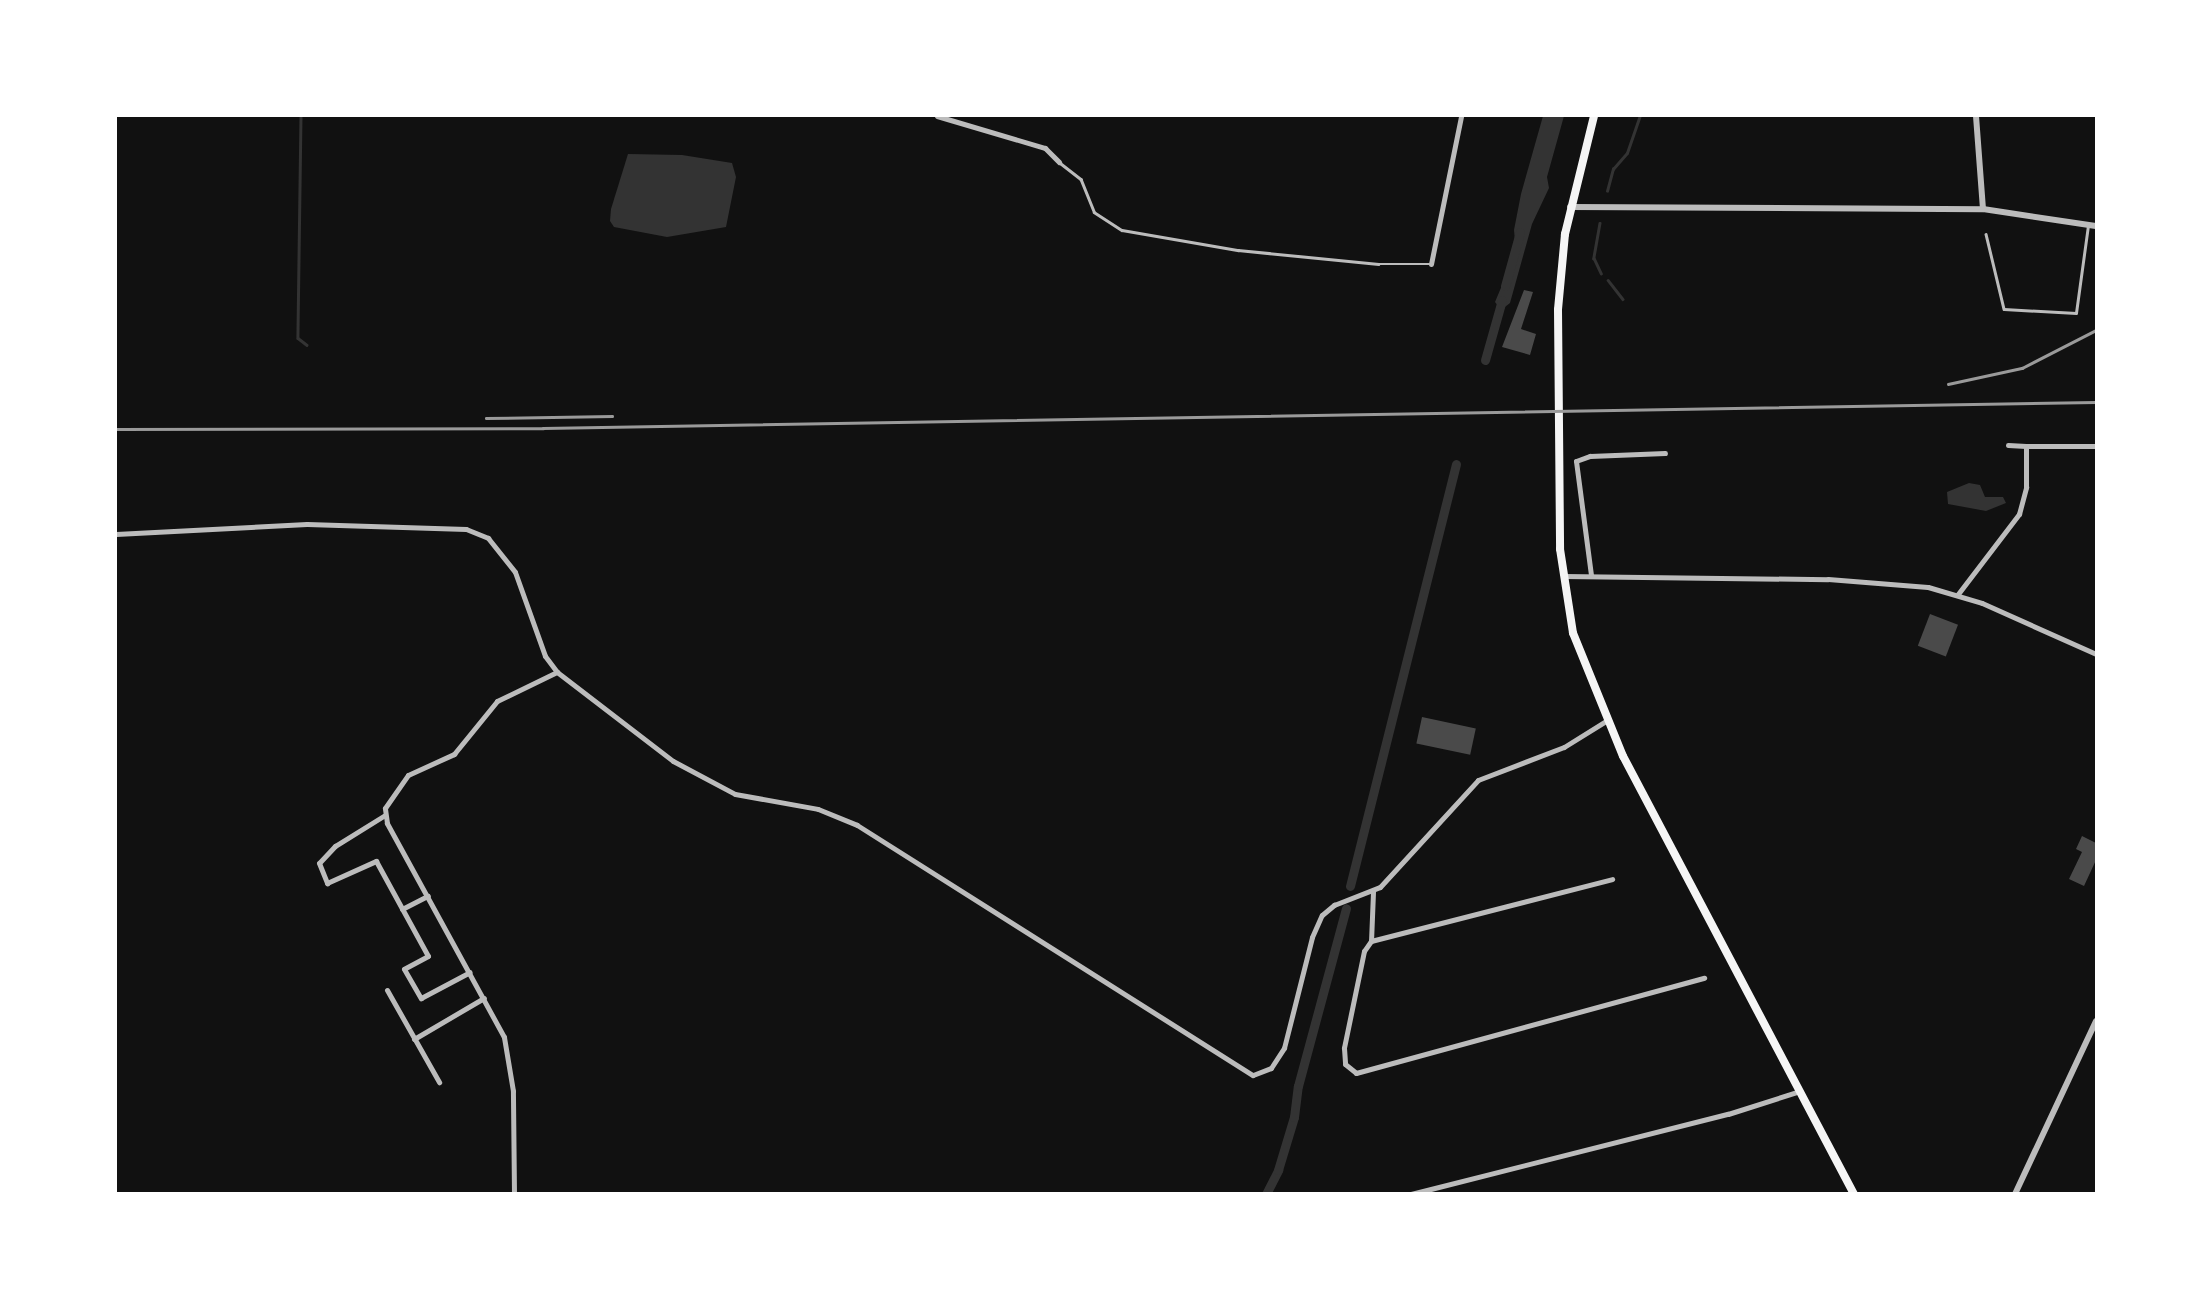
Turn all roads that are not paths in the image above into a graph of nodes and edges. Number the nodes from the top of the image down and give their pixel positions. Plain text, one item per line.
1 (937, 116) edge
2 (1461, 116) edge
3 (1594, 116) edge
4 (1976, 116) edge
5 (1059, 162) joint
6 (1570, 207) junction
7 (1983, 209) junction
8 (2088, 225) junction
9 (2096, 226) edge
10 (1986, 234) dead end
11 (1430, 264) joint
12 (2008, 445) dead end
13 (2026, 446) junction
14 (2093, 446) edge
15 (1665, 453) dead end
16 (116, 534) edge
17 (1591, 575) junction
18 (1562, 576) junction
19 (1958, 594) junction
20 (2096, 653) edge
21 (557, 672) junction
22 (1606, 721) junction
23 (385, 815) junction
24 (1612, 879) dead end
25 (1373, 892) junction
26 (428, 895) junction
27 (402, 909) junction
28 (1371, 941) junction
29 (470, 972) junction
30 (1704, 978) dead end
31 (387, 990) dead end
32 (484, 998) junction
33 (2096, 1021) edge
34 (414, 1039) junction
35 (439, 1082) dead end
36 (1800, 1091) junction
37 (514, 1194) edge
38 (1411, 1194) edge
39 (1854, 1194) edge
40 (2015, 1194) edge

1 - 5 street
2 - 11 street
3 - 6 main road
4 - 7 street
5 - 11 lane
6 - 7 street
6 - 18 main road
7 - 8 street
8 - 9 street
8 - 10 lane
12 - 13 street
13 - 14 street
13 - 19 street
15 - 17 street
16 - 21 street
17 - 18 street
17 - 19 street
18 - 22 main road
19 - 20 street
21 - 23 street
21 - 25 street
22 - 25 street
22 - 36 main road
23 - 26 street
23 - 27 street
24 - 28 street
25 - 28 street
26 - 27 street
26 - 29 street
27 - 29 street
28 - 30 street
29 - 32 street
31 - 34 street
32 - 34 street
32 - 37 street
33 - 40 street
34 - 35 street
36 - 38 street
36 - 39 main road

